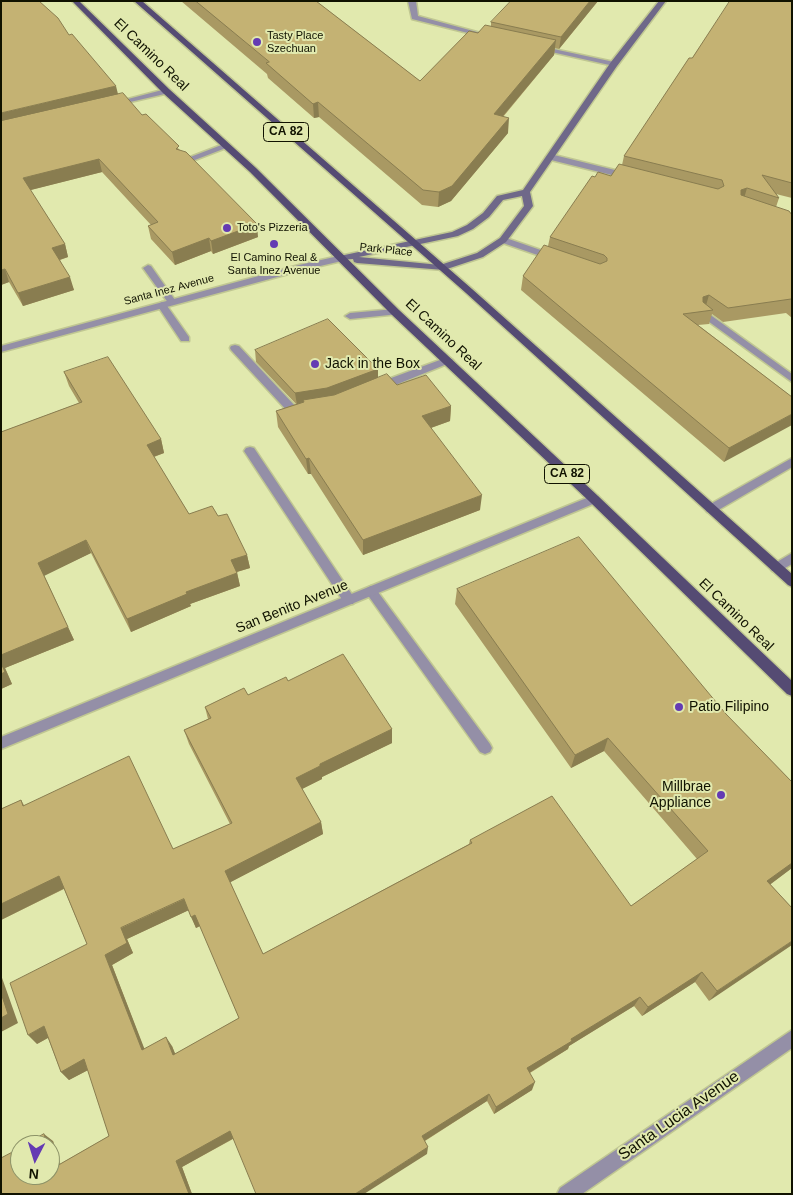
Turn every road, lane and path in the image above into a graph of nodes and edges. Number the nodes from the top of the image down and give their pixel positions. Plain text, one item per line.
1 (75, 1) edge
2 (137, 1) edge
3 (412, 1) edge
4 (663, 1) edge
5 (492, 37) edge
6 (530, 46) edge
7 (614, 64) junction
8 (166, 91) junction
9 (106, 106) edge
10 (227, 146) junction
11 (550, 157) junction
12 (184, 161) edge
13 (633, 177) edge
14 (526, 192) junction
15 (502, 240) junction
16 (412, 243) junction
17 (343, 258) junction
18 (564, 261) edge
19 (148, 268) dead end
20 (441, 268) junction
21 (167, 304) junction
22 (395, 312) junction
23 (705, 314) edge
24 (350, 316) dead end
25 (185, 340) dead end
26 (1, 348) edge
27 (235, 348) dead end
28 (448, 360) junction
29 (792, 379) edge
30 (365, 392) edge
31 (312, 408) edge
32 (250, 451) dead end
33 (792, 462) edge
34 (594, 499) junction
35 (710, 509) junction
36 (792, 558) edge
37 (776, 568) junction
38 (792, 582) edge
39 (370, 591) junction
40 (349, 600) junction
41 (792, 690) edge
42 (1, 743) edge
43 (485, 748) dead end
44 (792, 1038) edge
45 (566, 1194) edge

1 - 8 main road, El Camino Real / CA 82
2 - 16 main road, CA 82
3 - 5 street
4 - 7 main road, Park Place
6 - 7 street
7 - 11 main road, Park Place
8 - 9 street
8 - 10 main road, El Camino Real / CA 82
10 - 12 street
10 - 17 main road, El Camino Real / CA 82
11 - 13 street
11 - 14 main road, Park Place
14 - 15 main road, Park Place
14 - 16 main road, Park Place
15 - 18 street
15 - 20 main road, Park Place
16 - 17 main road, Park Place
16 - 20 main road, CA 82
17 - 20 main road, Park Place
17 - 21 street, Santa Inez Avenue
17 - 22 main road, El Camino Real / CA 82
19 - 21 street
20 - 35 main road, CA 82
21 - 25 street
21 - 26 street, Santa Inez Avenue
22 - 24 street
22 - 28 main road, El Camino Real / CA 82
23 - 29 street
27 - 31 street
28 - 30 street
28 - 34 main road, El Camino Real / CA 82
32 - 40 street
33 - 35 street
34 - 39 street, San Benito Avenue
34 - 41 main road, El Camino Real / CA 82
35 - 37 main road, CA 82
36 - 37 street
37 - 38 main road, CA 82
39 - 40 street, San Benito Avenue
39 - 43 street
40 - 42 street, San Benito Avenue
44 - 45 street, Santa Lucia Avenue

